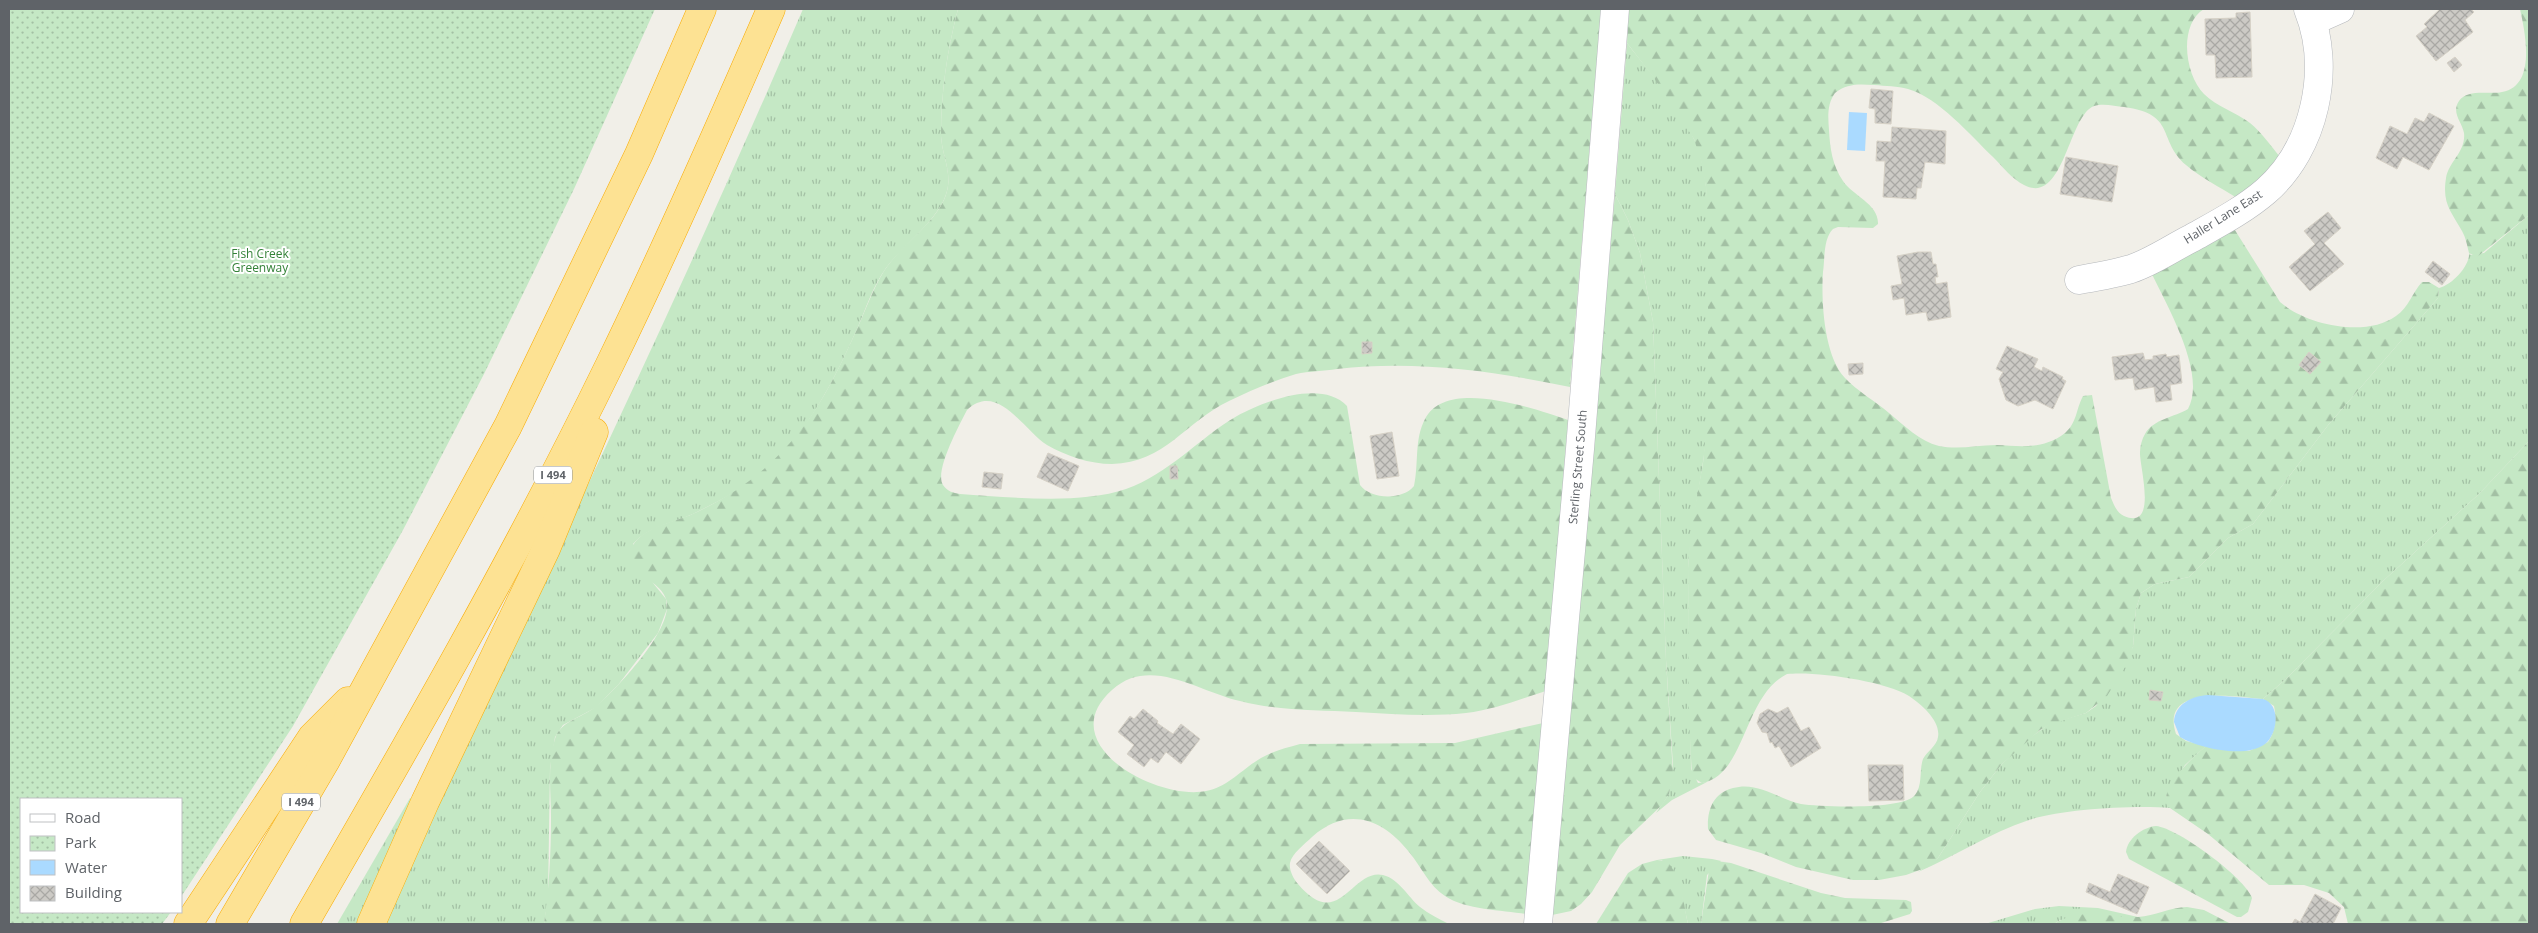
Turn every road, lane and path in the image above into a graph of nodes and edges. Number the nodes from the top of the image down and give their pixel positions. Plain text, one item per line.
1 (702, 9) edge
2 (771, 9) edge
3 (1615, 9) edge
4 (2340, 9) edge
5 (2311, 15) edge
6 (695, 182) junction
7 (2078, 280) dead end
8 (370, 678) junction
9 (188, 924) edge
10 (230, 924) edge
11 (304, 924) edge
12 (371, 924) edge
13 (1538, 924) edge

1 - 8 highway, I 494
2 - 6 highway, I 494
3 - 13 street, Sterling Street South
4 - 5 street
5 - 7 street, Haller Lane East
6 - 11 highway, I 494
6 - 12 highway
8 - 9 highway
8 - 10 highway, I 494

